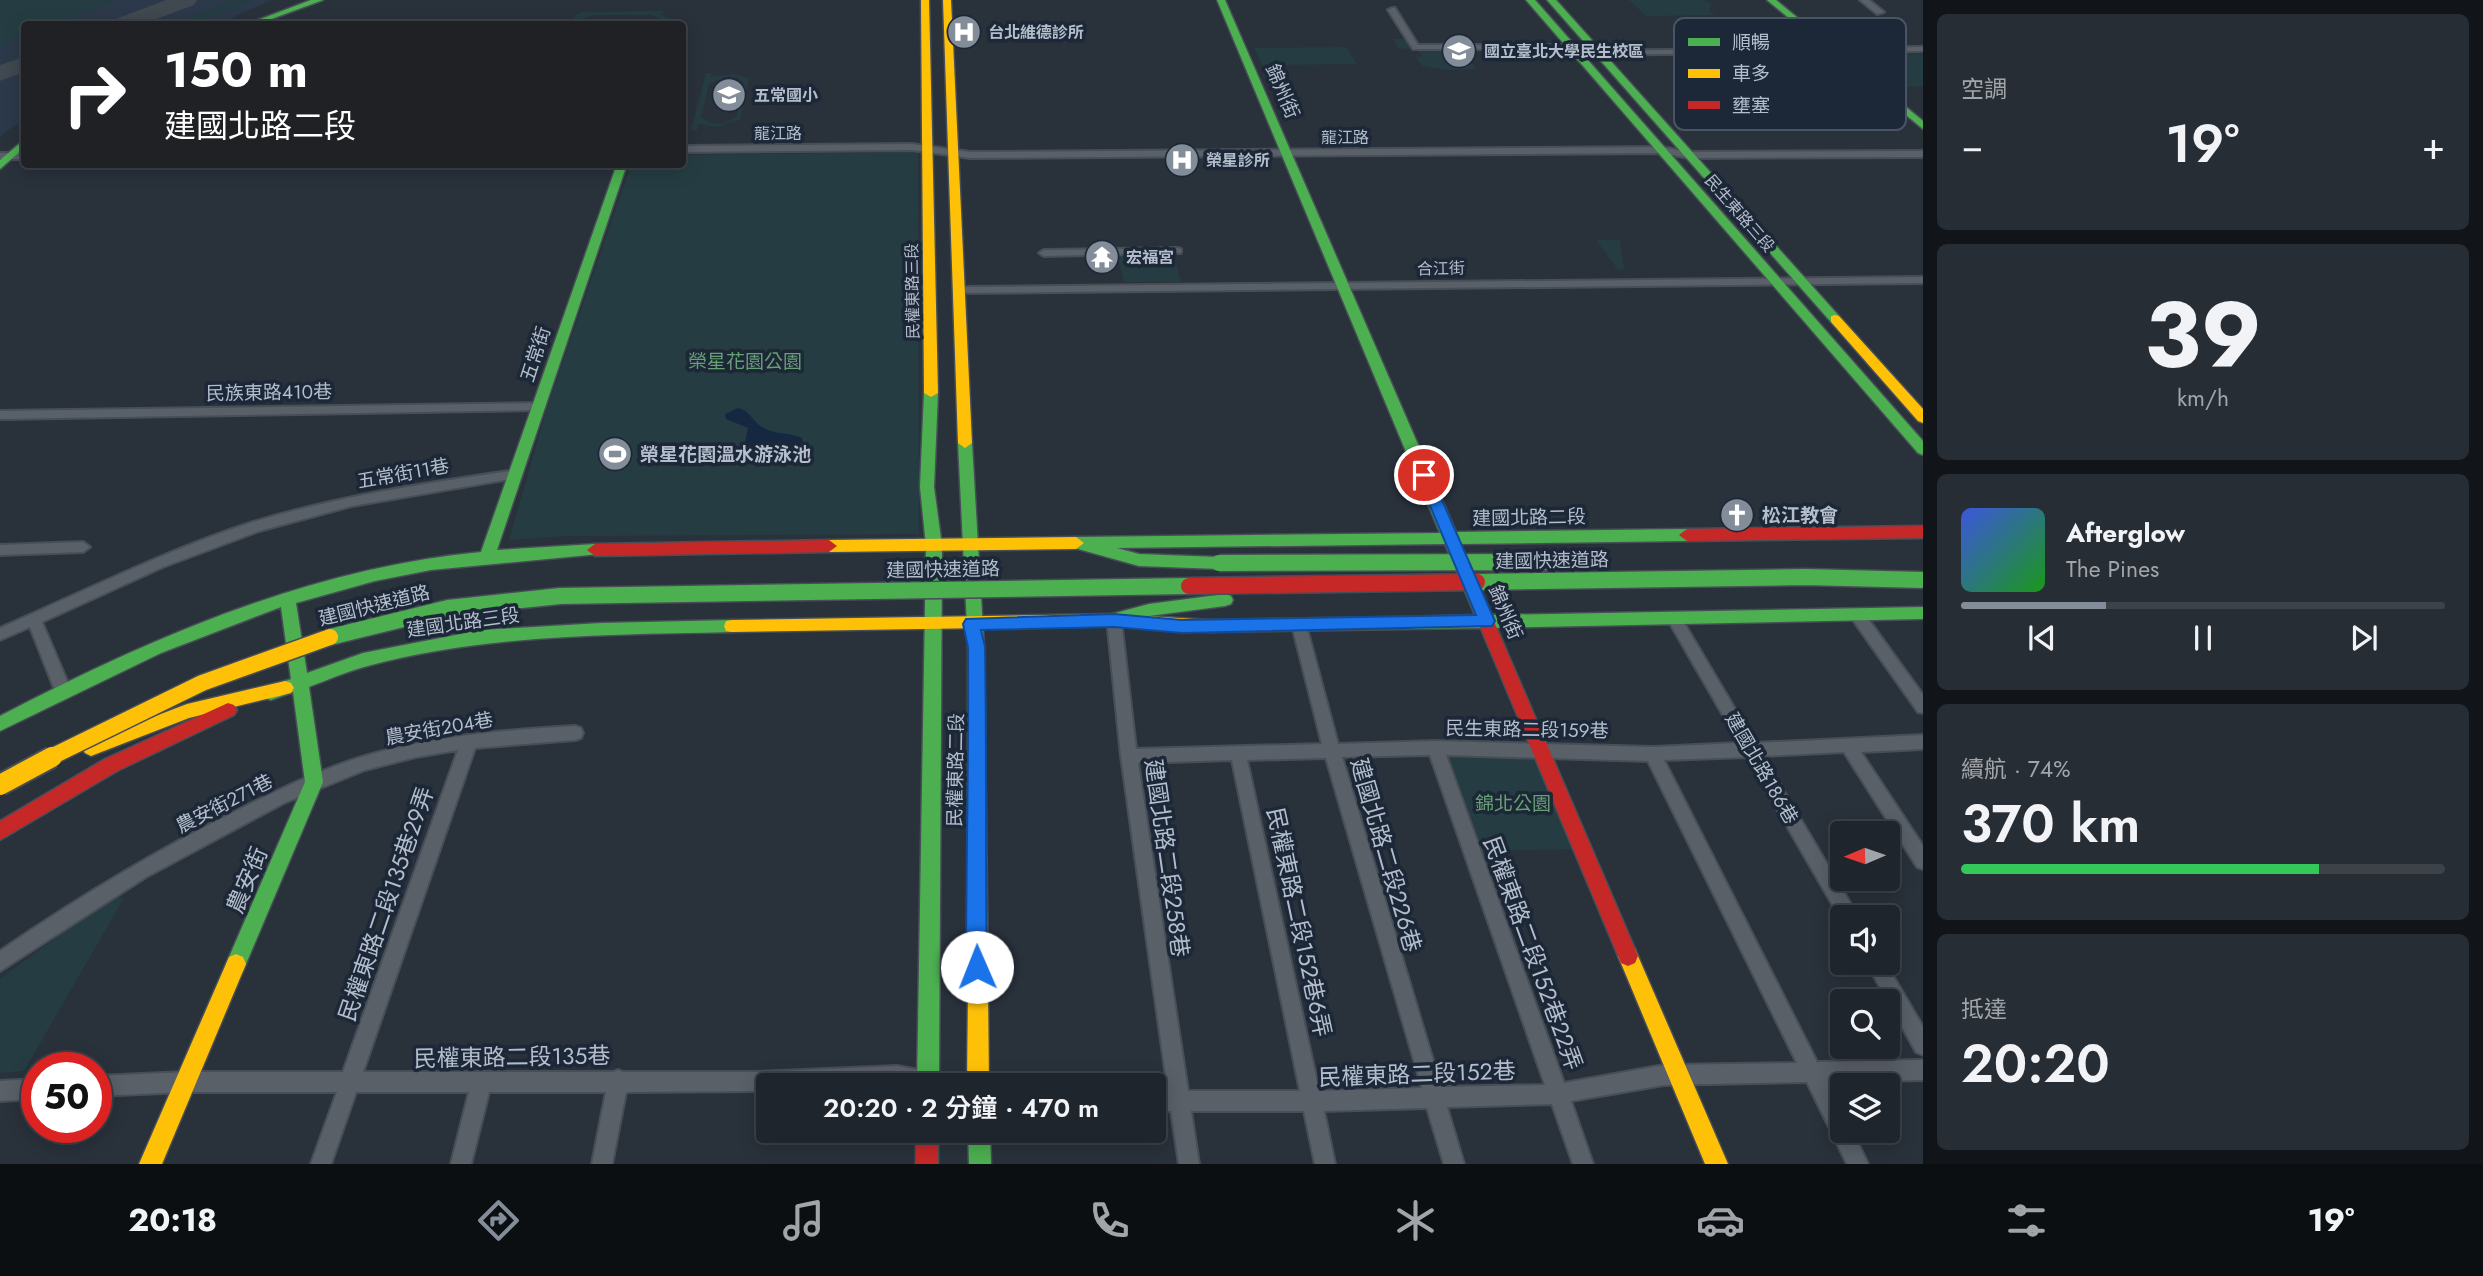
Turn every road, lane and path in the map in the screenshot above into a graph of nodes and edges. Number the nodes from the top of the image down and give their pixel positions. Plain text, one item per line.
1 (304, 0) edge
2 (319, 0) edge
3 (925, 0) edge
4 (947, 0) edge
5 (1222, 0) edge
6 (1530, 0) edge
7 (1551, 0) edge
8 (1771, 0) edge
9 (1864, 0) edge
10 (1391, 10) dead end
11 (1880, 12) dead end
12 (1793, 18) edge
13 (245, 21) edge
14 (260, 21) edge
15 (1674, 52) edge
16 (1576, 53) junction
17 (1598, 53) junction
18 (1906, 112) edge
19 (1923, 126) edge
20 (21, 136) edge
21 (21, 145) edge
22 (686, 149) edge
23 (927, 149) junction
24 (1661, 150) junction
25 (951, 153) junction
26 (1287, 153) junction
27 (1923, 154) edge
28 (1689, 155) junction
29 (7, 157) edge
30 (621, 168) edge
31 (1177, 251) dead end
32 (1044, 253) dead end
33 (1774, 279) junction
34 (1923, 280) edge
35 (1801, 281) junction
36 (1343, 285) junction
37 (959, 290) junction
38 (539, 407) junction
39 (0, 415) edge
40 (1923, 418) edge
41 (1923, 450) edge
42 (516, 474) junction
43 (1923, 532) edge
44 (1451, 539) junction
45 (1084, 545) junction
46 (934, 546) junction
47 (968, 546) junction
48 (83, 547) dead end
49 (0, 550) edge
50 (487, 556) junction
51 (1778, 561) dead end
52 (1569, 562) dead end
53 (1923, 566) edge
54 (557, 579) dead end
55 (934, 582) joint
56 (1923, 582) edge
57 (467, 589) dead end
58 (414, 600) dead end
59 (288, 601) junction
60 (1923, 613) edge
61 (1858, 616) junction
62 (34, 620) junction
63 (1114, 620) junction
64 (1675, 620) junction
65 (1486, 621) junction
66 (933, 624) junction
67 (972, 624) junction
68 (1299, 625) junction
69 (305, 628) dead end
70 (0, 634) edge
71 (281, 636) dead end
72 (292, 685) junction
73 (62, 688) junction
74 (1923, 707) edge
75 (0, 724) edge
76 (576, 733) dead end
77 (469, 742) junction
78 (1923, 742) edge
79 (1849, 746) junction
80 (1435, 748) junction
81 (1542, 749) junction
82 (1332, 751) junction
83 (1752, 751) junction
84 (1238, 753) junction
85 (1653, 754) junction
86 (1129, 756) junction
87 (314, 782) junction
88 (0, 785) edge
89 (0, 800) edge
90 (0, 831) edge
91 (1923, 861) edge
92 (1842, 905) edge
93 (0, 961) edge
94 (1883, 975) edge
95 (1923, 1045) edge
96 (1923, 1070) edge
97 (928, 1073) edge
98 (978, 1073) edge
99 (1812, 1073) junction
100 (1680, 1077) junction
101 (618, 1080) junction
102 (351, 1081) junction
103 (186, 1082) junction
104 (756, 1082) edge
105 (481, 1084) junction
106 (112, 1085) edge
107 (21, 1090) edge
108 (0, 1091) edge
109 (1557, 1094) junction
110 (1434, 1097) junction
111 (1166, 1101) edge
112 (1312, 1101) junction
113 (1180, 1102) junction
114 (927, 1143) edge
115 (979, 1143) edge
116 (150, 1164) edge
117 (321, 1164) edge
118 (461, 1164) edge
119 (602, 1164) edge
120 (927, 1164) edge
121 (980, 1164) edge
122 (1189, 1164) edge
123 (1325, 1164) edge
124 (1454, 1164) edge
125 (1583, 1164) edge
126 (1717, 1164) edge
127 (1858, 1164) edge

1 - 13 main road
2 - 14 main road
3 - 23 main road, 民權東路三段
4 - 25 main road
5 - 26 main road, 錦州街
6 - 16 main road, 民生東路三段
7 - 17 main road, 民生東路三段
8 - 12 main road
9 - 11 street
10 - 16 street
15 - 17 street
16 - 17 street
16 - 24 main road, 民生東路三段
17 - 28 main road, 民生東路三段
18 - 19 main road
20 - 29 main road
21 - 29 main road
22 - 23 street, 龍江路
23 - 25 street, 龍江路
23 - 46 main road, 民權東路三段
24 - 26 street, 龍江路
24 - 28 street, 龍江路
24 - 33 main road, 民生東路三段
25 - 26 street, 龍江路
25 - 37 main road
26 - 36 main road, 錦州街
27 - 28 street, 龍江路
28 - 35 main road, 民生東路三段
30 - 38 main road, 五常街
31 - 32 street
33 - 35 street, 合江街
33 - 36 street, 合江街
33 - 41 main road, 民生東路三段
34 - 35 street, 合江街
35 - 40 main road, 民生東路三段
36 - 37 street, 合江街
36 - 44 main road, 錦州街
37 - 47 main road
38 - 39 street, 民族東路410巷
38 - 42 main road, 五常街
42 - 50 main road, 五常街
42 - 62 street, 五常街11巷
43 - 44 main road, 建國北路二段
44 - 45 main road, 建國北路二段
44 - 65 main road, 錦州街
45 - 47 main road, 建國北路二段
45 - 52 main road, bridge
46 - 47 main road
46 - 50 main road
46 - 55 main road, 民權東路三段
47 - 67 main road, 民權東路二段
48 - 49 street
50 - 59 main road
51 - 53 main road
53 - 54 main road, 建國快速道路
55 - 66 main road, 民權東路二段
56 - 63 main road
56 - 88 main road, 建國快速道路, bridge
57 - 58 main road, 建國快速道路
59 - 72 main road
59 - 73 main road
60 - 61 main road
61 - 64 main road
61 - 74 street
62 - 70 street, 五常街11巷
62 - 73 street
63 - 67 main road
63 - 68 main road
63 - 86 street, 建國北路二段258巷
64 - 65 main road
64 - 83 street, 建國北路186巷
65 - 68 main road
65 - 81 main road, 錦州街
66 - 67 main road, 建國北路三段
66 - 72 main road, 建國北路三段
66 - 97 main road, 民權東路二段
67 - 98 main road, 民權東路二段
68 - 82 street, 建國北路二段226巷
69 - 71 main road, 建國快速道路
72 - 87 main road
72 - 89 main road
72 - 90 main road, 建國北路三段
73 - 75 main road
76 - 77 street, 農安街204巷
77 - 87 street, 農安街204巷
77 - 102 street, 民權東路二段135巷29弄
78 - 79 street, 民生東路二段159巷
79 - 83 street, 民生東路二段159巷
79 - 91 street
80 - 81 street, 民生東路二段159巷
80 - 82 street, 民生東路二段159巷
80 - 109 street, 民權東路二段152巷22弄
81 - 85 street, 民生東路二段159巷
81 - 100 main road, 錦州街
82 - 84 street, 民生東路二段159巷
82 - 110 street, 建國北路二段226巷
83 - 85 street, 民生東路二段159巷
83 - 92 street, 建國北路186巷
84 - 86 street, 民生東路二段159巷
84 - 112 street, 民權東路二段152巷6弄
85 - 99 street
86 - 113 street, 建國北路二段258巷
87 - 93 street, 農安街271巷
87 - 103 main road, 農安街
94 - 95 street
96 - 99 street, 民權東路二段152巷
99 - 100 street, 民權東路二段152巷
99 - 127 street
100 - 109 street, 民權東路二段152巷
100 - 126 main road, 錦州街
101 - 104 street, 民權東路二段135巷
101 - 105 street, 民權東路二段135巷
101 - 119 street
102 - 103 street, 民權東路二段135巷
102 - 105 street, 民權東路二段135巷
102 - 117 street, 民權東路二段135巷29弄
103 - 106 street, 民權東路二段135巷
103 - 116 main road, 農安街
105 - 118 street
107 - 108 street
109 - 110 street, 民權東路二段152巷
109 - 125 street, 民權東路二段152巷22弄
110 - 112 street, 民權東路二段152巷
110 - 124 street, 建國北路二段226巷
111 - 113 street, 民權東路二段152巷
112 - 113 street, 民權東路二段152巷
112 - 123 street, 民權東路二段152巷6弄
113 - 122 street, 建國北路二段258巷
114 - 120 main road
115 - 121 main road

